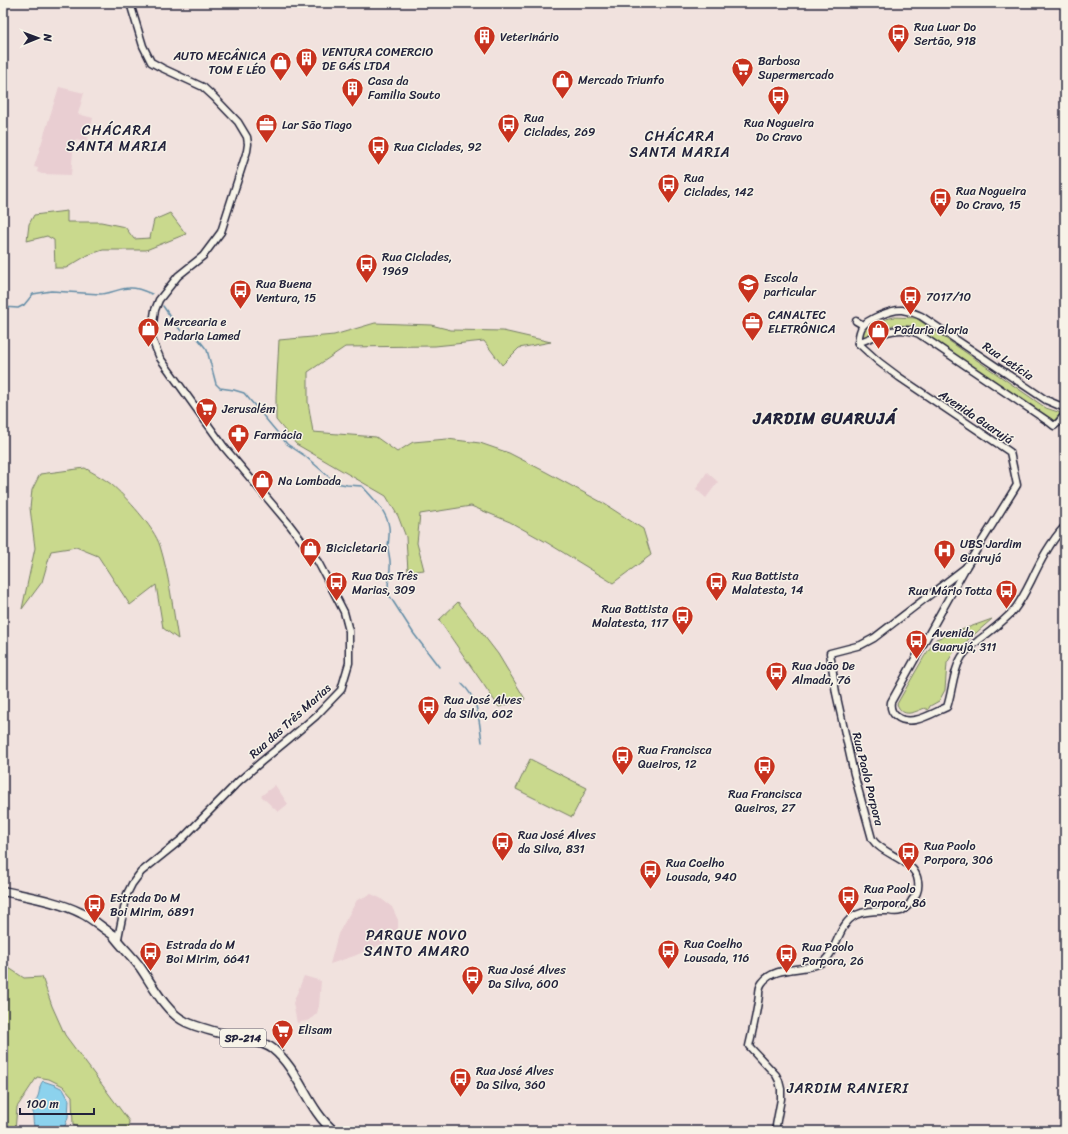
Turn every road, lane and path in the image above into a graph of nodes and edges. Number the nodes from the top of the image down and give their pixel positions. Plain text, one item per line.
1 (130, 3) edge
2 (856, 321) dead end
3 (863, 325) junction
4 (858, 343) junction
5 (1065, 408) edge
6 (1065, 414) edge
7 (1065, 526) edge
8 (966, 566) junction
9 (949, 579) junction
10 (956, 585) junction
11 (3, 892) edge
12 (115, 936) junction
13 (334, 1131) edge
14 (775, 1131) edge

1 - 12 street, Rua das Três Marias
2 - 3 street
3 - 4 street
3 - 5 street, Rua Letícia
4 - 6 street
4 - 8 street, Avenida Guarujá
7 - 10 street, Avenida Guarujá
8 - 9 street
8 - 10 street, Avenida Guarujá
9 - 10 street
9 - 14 street, Rua Paolo Porpora
11 - 12 main road
12 - 13 main road, SP-214

